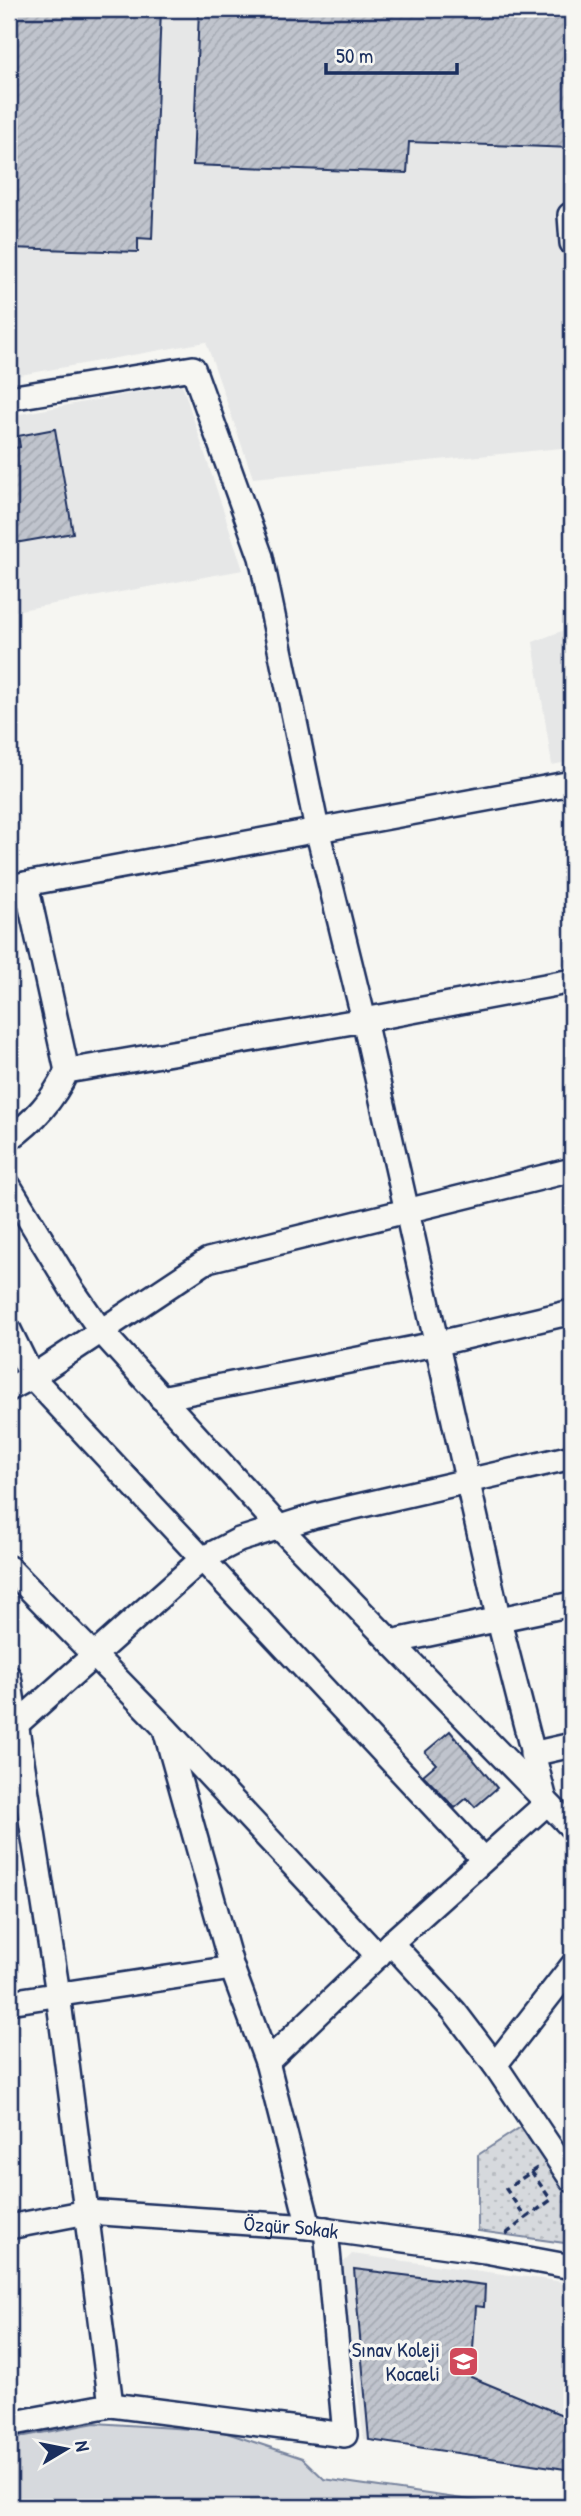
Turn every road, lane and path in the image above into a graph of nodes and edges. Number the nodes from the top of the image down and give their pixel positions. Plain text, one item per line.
1 (572, 215) edge
2 (572, 243) edge
3 (9, 398) edge
4 (572, 783) edge
5 (317, 829) junction
6 (18, 886) edge
7 (572, 981) edge
8 (364, 1020) junction
9 (67, 1071) junction
10 (9, 1139) edge
11 (572, 1170) edge
12 (9, 1186) edge
13 (407, 1209) junction
14 (572, 1312) edge
15 (9, 1330) edge
16 (101, 1331) junction
17 (435, 1344) junction
18 (32, 1377) junction
19 (9, 1389) edge
20 (161, 1398) junction
21 (572, 1457) edge
22 (469, 1480) junction
23 (279, 1527) junction
24 (202, 1559) junction
25 (9, 1568) edge
26 (572, 1604) edge
27 (499, 1621) junction
28 (391, 1642) junction
29 (94, 1654) junction
30 (9, 1677) edge
31 (12, 1728) edge
32 (165, 1728) junction
33 (572, 1745) edge
34 (532, 1754) junction
35 (547, 1804) junction
36 (572, 1828) edge
37 (483, 1860) junction
38 (385, 1950) junction
39 (572, 1966) edge
40 (232, 1968) junction
41 (58, 1994) junction
42 (9, 2002) edge
43 (267, 2062) junction
44 (495, 2065) junction
45 (531, 2171) joint
46 (572, 2180) edge
47 (87, 2212) junction
48 (9, 2227) edge
49 (317, 2228) junction
50 (572, 2267) edge
51 (111, 2405) junction
52 (9, 2424) edge

1 - 2 street
3 - 5 street
4 - 5 street
5 - 6 street
5 - 8 street
6 - 9 street
7 - 8 street
8 - 9 street
8 - 13 street
9 - 10 street
11 - 13 street
12 - 16 street
13 - 16 street
13 - 17 street
14 - 17 street
15 - 18 street
16 - 18 street
16 - 20 street
17 - 20 street
17 - 22 street
18 - 19 street
18 - 24 street
20 - 23 street
21 - 22 street
22 - 23 street
22 - 27 street
23 - 24 street
23 - 28 street
24 - 29 street
24 - 37 street
25 - 29 street
26 - 27 street
27 - 28 street
27 - 34 street
28 - 35 street
29 - 31 street
29 - 32 street
30 - 31 street
31 - 41 street
32 - 38 street
32 - 40 street
33 - 34 street
34 - 35 street
35 - 36 street
35 - 37 street
37 - 38 street
38 - 43 street
38 - 44 street
39 - 44 street
40 - 41 street
40 - 43 street
41 - 42 street
41 - 47 street
43 - 49 street
44 - 46 street
45 - 45 path
47 - 48 street, Özgür Sokak
47 - 49 street, Özgür Sokak
47 - 51 street
49 - 50 street, Özgür Sokak
49 - 51 street
51 - 52 street

